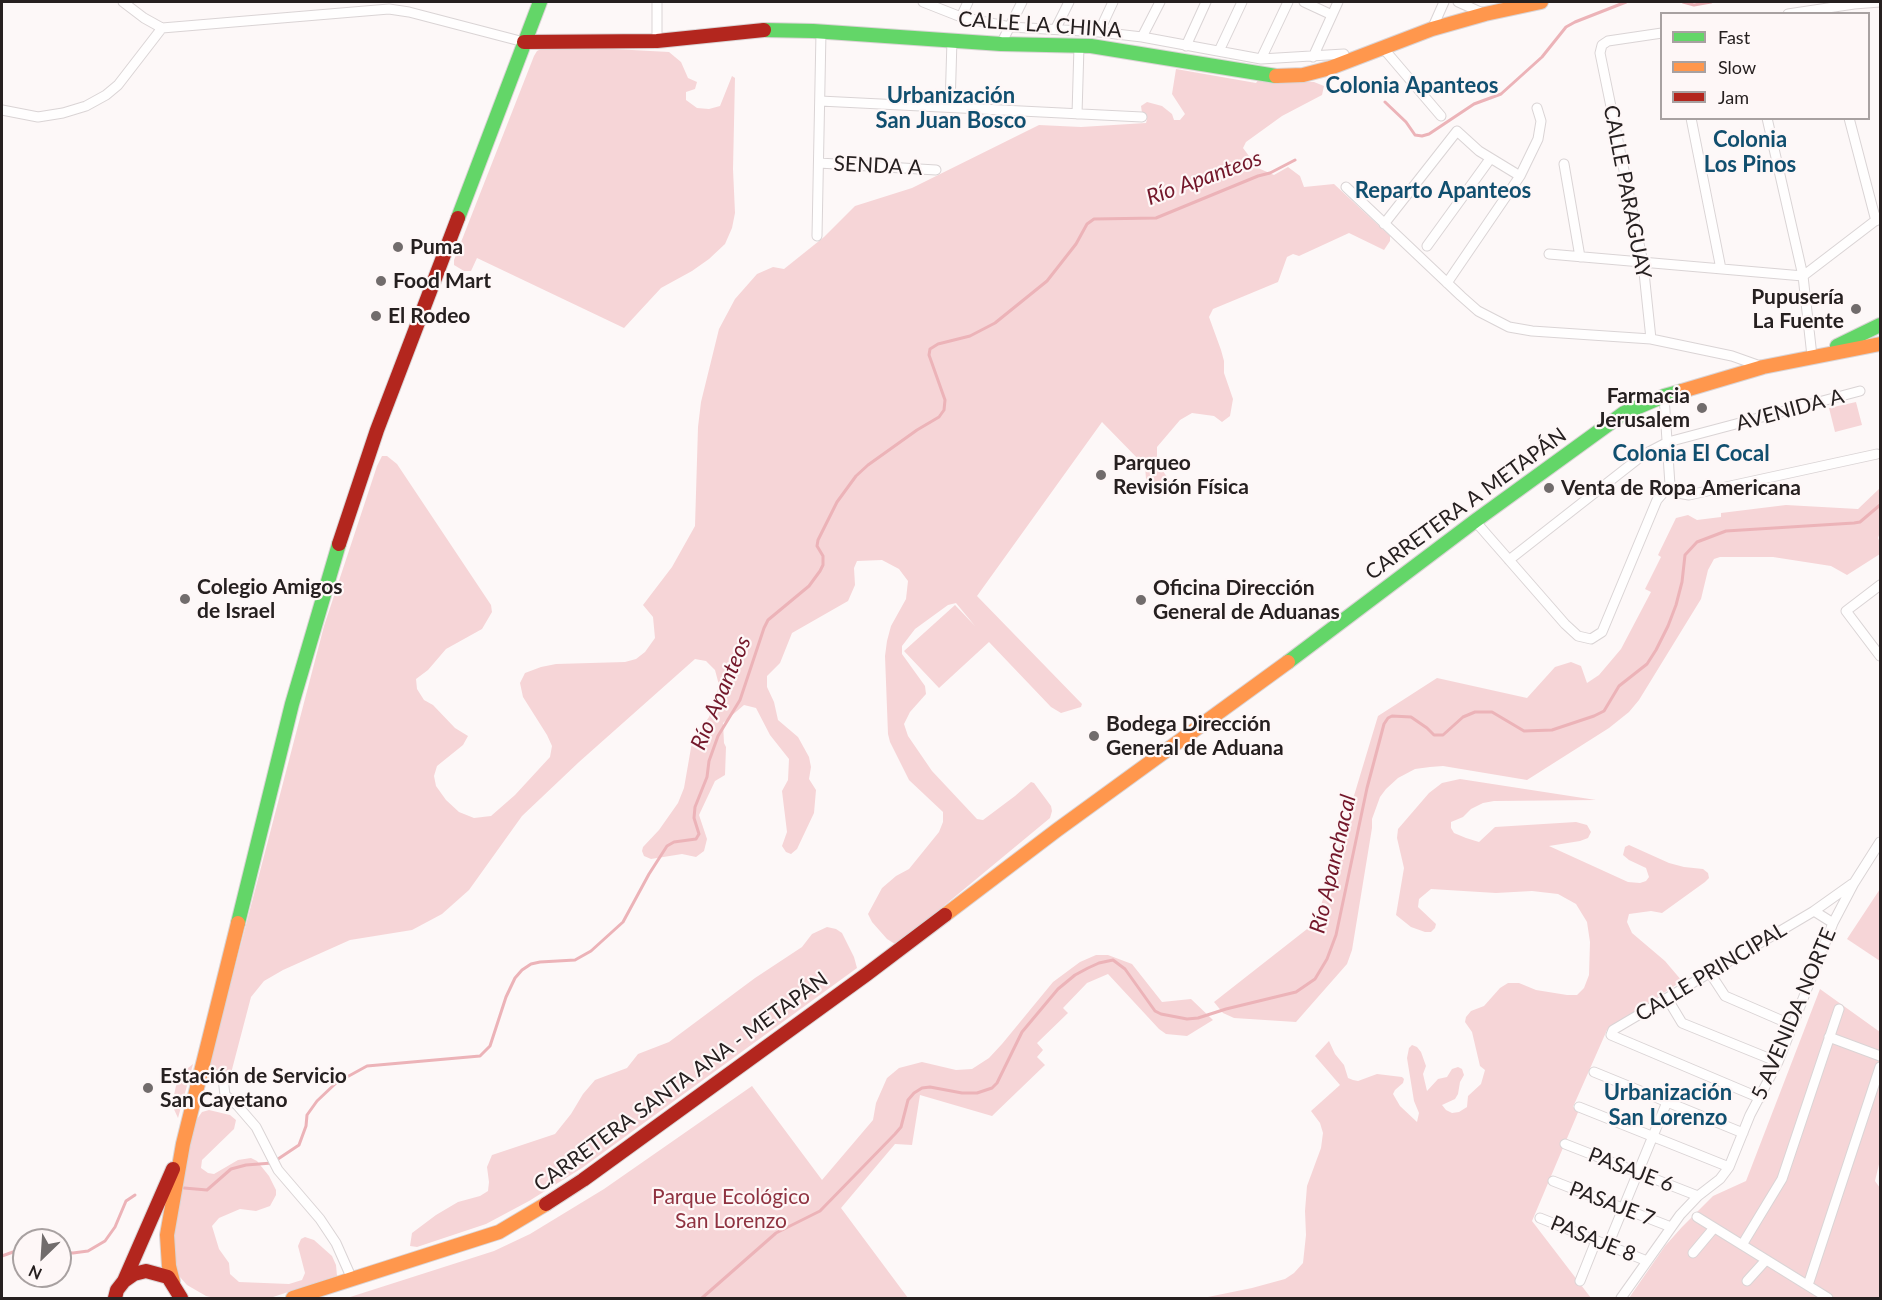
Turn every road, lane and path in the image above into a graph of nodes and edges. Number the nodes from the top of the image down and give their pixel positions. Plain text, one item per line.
1 (123, 2) edge
2 (540, 2) edge
3 (657, 2) edge
4 (924, 2) edge
5 (968, 2) edge
6 (1022, 2) edge
7 (1069, 2) edge
8 (1113, 2) edge
9 (1160, 2) edge
10 (1206, 2) edge
11 (1242, 2) edge
12 (1287, 2) edge
13 (1304, 2) edge
14 (1338, 2) edge
15 (1444, 2) edge
16 (1458, 2) edge
17 (1541, 2) edge
18 (1881, 2) edge
19 (1820, 12) edge
20 (1485, 14) junction
21 (1332, 15) junction
22 (961, 17) junction
23 (1010, 27) junction
24 (162, 28) junction
25 (1056, 28) junction
26 (1432, 29) junction
27 (821, 32) junction
28 (1099, 32) junction
29 (1660, 33) edge
30 (1142, 37) junction
31 (952, 40) junction
32 (657, 41) junction
33 (524, 42) junction
34 (1001, 44) junction
35 (1079, 46) junction
36 (1186, 46) junction
37 (1383, 48) junction
38 (1219, 51) junction
39 (1344, 54) dead end
40 (1313, 57) junction
41 (1261, 59) junction
42 (820, 101) junction
43 (950, 107) junction
44 (1537, 108) dead end
45 (2, 111) edge
46 (1077, 114) junction
47 (1441, 116) dead end
48 (1142, 117) dead end
49 (1691, 120) edge
50 (1767, 120) edge
51 (1850, 120) edge
52 (1490, 159) junction
53 (819, 163) junction
54 (1564, 164) dead end
55 (936, 170) dead end
56 (1520, 176) junction
57 (1346, 187) dead end
58 (1878, 219) edge
59 (1384, 224) junction
60 (817, 236) dead end
61 (1427, 246) dead end
62 (1549, 254) dead end
63 (1580, 256) junction
64 (1642, 263) junction
65 (1721, 269) junction
66 (1803, 276) junction
67 (1447, 283) junction
68 (1881, 325) edge
69 (1651, 339) junction
70 (1881, 344) edge
71 (1812, 356) junction
72 (1763, 367) junction
73 (1860, 391) dead end
74 (1664, 396) junction
75 (1668, 442) junction
76 (1876, 454) dead end
77 (1670, 485) junction
78 (1475, 521) junction
79 (1509, 560) junction
80 (1881, 585) edge
81 (1881, 656) edge
82 (1057, 830) joint
83 (1881, 842) edge
84 (1854, 883) junction
85 (1814, 911) junction
86 (1833, 923) junction
87 (1710, 973) junction
88 (1667, 998) junction
89 (1839, 1009) dead end
90 (1792, 1025) junction
91 (1829, 1038) junction
92 (1881, 1056) edge
93 (1778, 1062) junction
94 (1881, 1067) edge
95 (202, 1069) junction
96 (1594, 1072) dead end
97 (1760, 1098) junction
98 (1666, 1102) junction
99 (1579, 1107) dead end
100 (1743, 1133) junction
101 (1652, 1137) junction
102 (183, 1144) junction
103 (1565, 1144) dead end
104 (1729, 1167) junction
105 (1638, 1173) junction
106 (1553, 1181) dead end
107 (1698, 1196) junction
108 (1623, 1208) junction
109 (1697, 1217) dead end
110 (1540, 1218) dead end
111 (1671, 1227) junction
112 (1714, 1228) junction
113 (1596, 1241) junction
114 (1608, 1245) junction
115 (1742, 1245) junction
116 (1693, 1253) dead end
117 (1766, 1260) junction
118 (1647, 1261) junction
119 (352, 1279) junction
120 (1580, 1281) dead end
121 (1747, 1281) dead end
122 (123, 1282) junction
123 (1811, 1288) junction
124 (181, 1293) edge
125 (107, 1299) edge
126 (115, 1299) edge
127 (293, 1299) edge
128 (1621, 1299) edge
129 (1808, 1299) edge
130 (1828, 1299) edge

1 - 24 street
2 - 33 main road
3 - 32 street
4 - 22 street
5 - 22 street
6 - 23 street
7 - 25 street
8 - 28 street
9 - 30 street
10 - 36 street
11 - 38 street
12 - 41 street
13 - 21 street
14 - 21 street
15 - 26 street
16 - 20 street
17 - 20 main road, CALLE LA CHINA
18 - 19 street
20 - 26 main road, CALLE LA CHINA
21 - 40 street
22 - 23 street
23 - 25 street
23 - 34 street
24 - 33 street
24 - 45 street
25 - 28 street
26 - 37 main road, CALLE LA CHINA
27 - 31 main road, CALLE LA CHINA
27 - 32 main road, CALLE LA CHINA
27 - 42 street
28 - 30 street
29 - 64 street, CALLE PARAGUAY
30 - 36 street
31 - 34 main road, CALLE LA CHINA
31 - 43 street
32 - 33 main road, CALLE LA CHINA
33 - 95 main road
34 - 35 main road, CALLE LA CHINA
35 - 37 main road, CALLE LA CHINA
35 - 46 street
36 - 38 street
37 - 47 street
38 - 41 street
39 - 40 street
40 - 41 street
42 - 43 street
42 - 53 street
43 - 46 street
44 - 56 street
46 - 48 street
49 - 65 street
50 - 66 street
51 - 58 street
52 - 56 street
52 - 59 street
52 - 61 street
53 - 55 street, SENDA A
53 - 60 street
54 - 63 street
56 - 67 street
57 - 59 street
58 - 66 street
59 - 67 street
62 - 63 street
63 - 64 street
64 - 65 street
64 - 69 street, CALLE PARAGUAY
65 - 66 street
66 - 71 street
67 - 69 street
68 - 71 main road
69 - 72 street
70 - 71 main road
71 - 72 main road, CARRETERA A METAPÁN
72 - 74 main road, CARRETERA A METAPÁN
73 - 75 street, AVENIDA A
74 - 75 street
74 - 78 main road, CARRETERA A METAPÁN
75 - 77 street
75 - 79 street, AVENIDA A
76 - 77 street
77 - 79 street
78 - 79 street
78 - 82 main road, CARRETERA A METAPÁN
80 - 81 street
82 - 119 main road, CARRETERA SANTA ANA - METAPÁN
83 - 84 street, 5 AVENIDA NORTE
84 - 85 street, CALLE PRINCIPAL
84 - 86 street, 5 AVENIDA NORTE
85 - 86 street
85 - 87 street, CALLE PRINCIPAL
86 - 90 street, 5 AVENIDA NORTE
87 - 88 street, CALLE PRINCIPAL
87 - 90 street
88 - 93 street
88 - 97 street, CALLE PRINCIPAL
89 - 91 street
90 - 93 street, 5 AVENIDA NORTE
91 - 92 street
91 - 115 street
93 - 97 street, 5 AVENIDA NORTE
94 - 123 street
95 - 102 main road
95 - 119 street
96 - 98 street
97 - 100 street, 5 AVENIDA NORTE
98 - 100 street
98 - 101 street
99 - 101 street
100 - 104 street, 5 AVENIDA NORTE
101 - 104 street
101 - 105 street
102 - 122 main road
102 - 124 main road
103 - 105 street, PASAJE 6
104 - 107 street, 5 AVENIDA NORTE
105 - 107 street, PASAJE 6
105 - 108 street
106 - 108 street, PASAJE 7
107 - 111 street, 5 AVENIDA NORTE
108 - 111 street, PASAJE 7
108 - 114 street
109 - 112 street
110 - 113 street, PASAJE 8
111 - 118 street, 5 AVENIDA NORTE
112 - 115 street
112 - 116 street
113 - 114 street, PASAJE 8
113 - 120 street
114 - 118 street, PASAJE 8
115 - 117 street
117 - 121 street
117 - 123 street
118 - 128 street, 5 AVENIDA NORTE
119 - 127 main road, CARRETERA SANTA ANA - METAPÁN
122 - 124 main road
122 - 125 main road
122 - 126 main road
123 - 129 street
123 - 130 street

